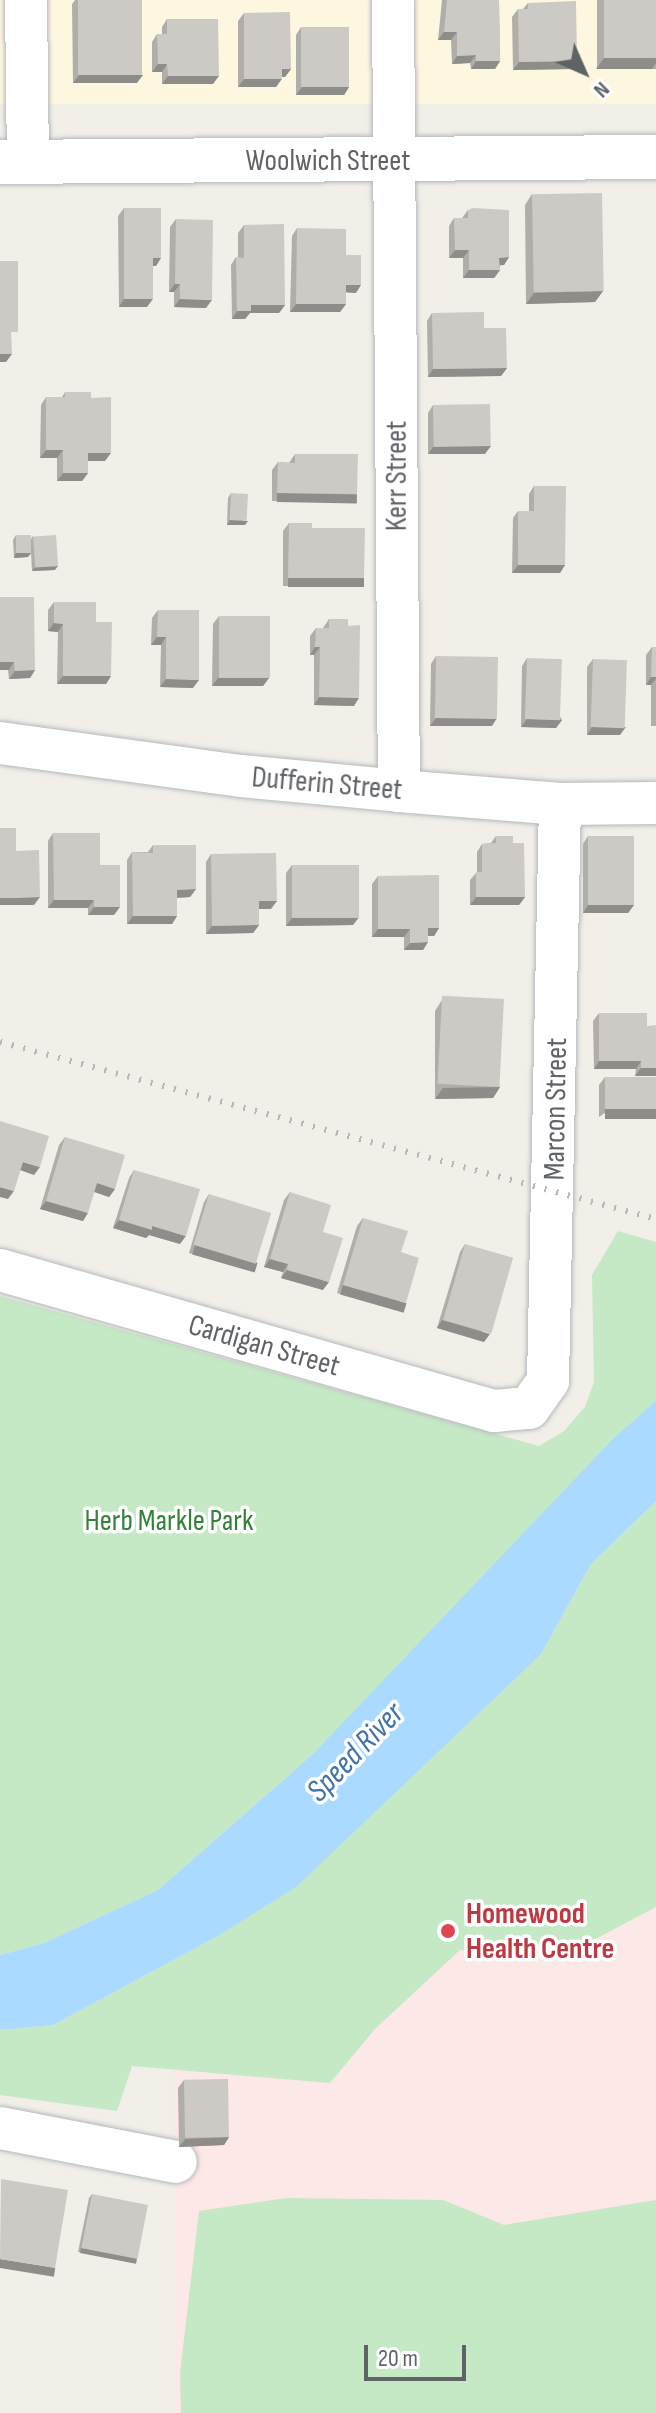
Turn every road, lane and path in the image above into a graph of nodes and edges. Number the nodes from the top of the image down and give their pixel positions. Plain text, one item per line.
1 (26, 0) edge
2 (393, 0) edge
3 (656, 157) edge
4 (395, 161) junction
5 (14, 162) edge
6 (0, 743) edge
7 (399, 791) junction
8 (656, 803) edge
9 (560, 804) junction
10 (0, 1270) edge
11 (529, 1408) joint
12 (0, 2128) edge
13 (176, 2162) dead end

1 - 5 street
2 - 4 street, Kerr Street
3 - 4 main road, Woolwich Street
4 - 5 main road, Woolwich Street
4 - 7 street, Kerr Street
6 - 7 street, Dufferin Street
7 - 9 street, Dufferin Street
8 - 9 street, Dufferin Street
9 - 11 street, Marcon Street
10 - 11 street, Cardigan Street
12 - 13 street

